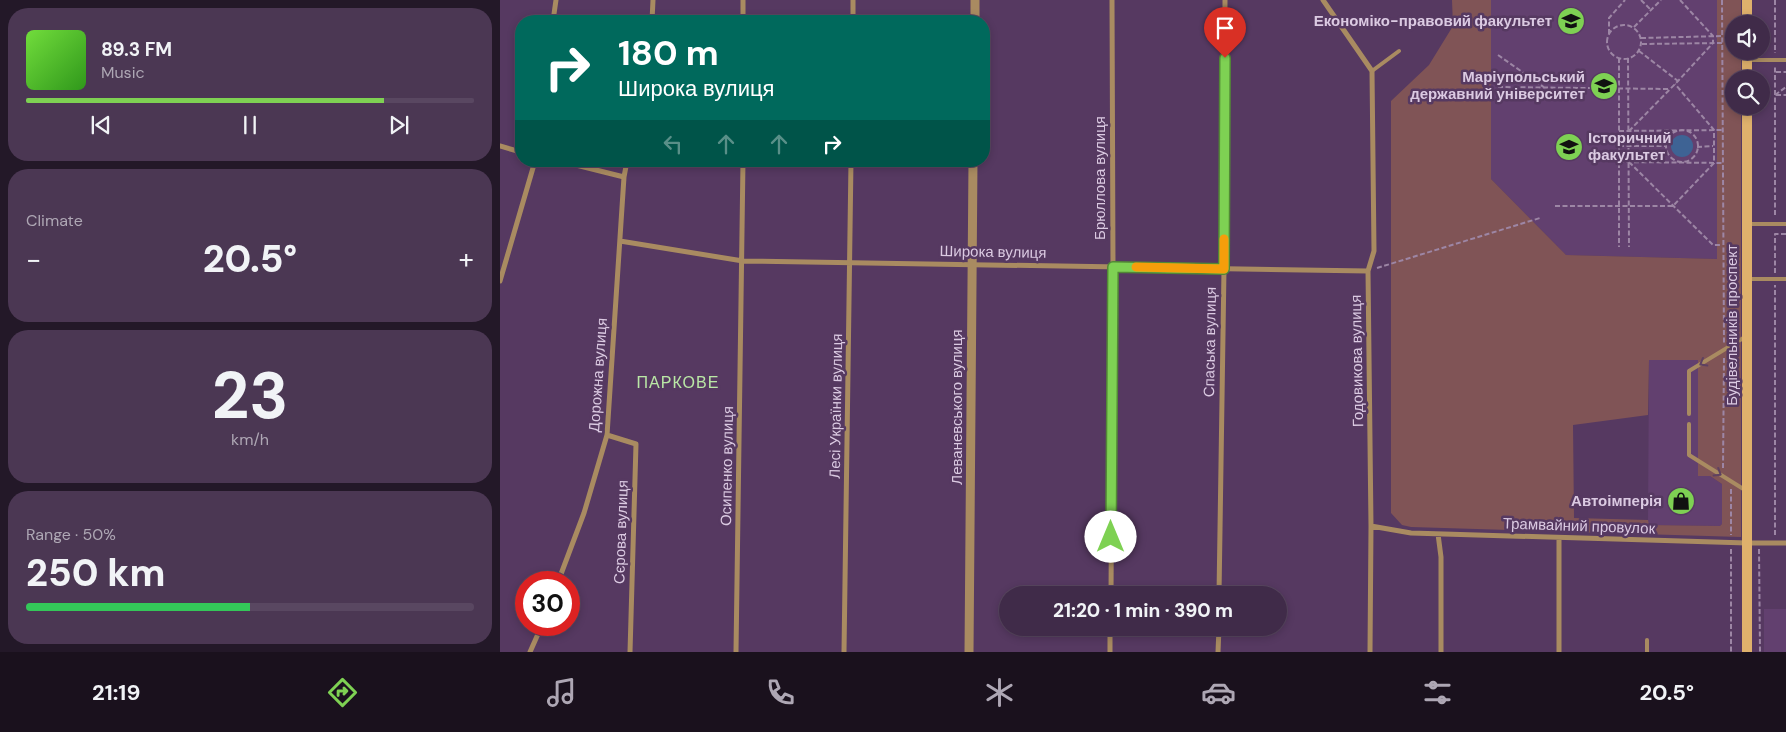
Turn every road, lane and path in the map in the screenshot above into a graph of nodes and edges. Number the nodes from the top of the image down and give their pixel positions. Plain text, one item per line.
1 (556, 0) edge
2 (654, 0) edge
3 (743, 0) edge
4 (853, 0) edge
5 (975, 0) edge
6 (1112, 0) edge
7 (1225, 0) edge
8 (1323, 0) edge
9 (1625, 0) edge
10 (1642, 0) edge
11 (1661, 0) edge
12 (1680, 0) edge
13 (1722, 0) edge
14 (1747, 0) edge
15 (1775, 0) edge
16 (1651, 10) junction
17 (554, 15) edge
18 (653, 15) edge
19 (743, 15) edge
20 (853, 15) edge
21 (975, 15) edge
22 (1747, 15) edge
23 (1634, 27) junction
24 (1609, 35) junction
25 (1713, 36) junction
26 (1722, 36) junction
27 (1641, 38) junction
28 (1713, 43) junction
29 (1722, 43) junction
30 (1641, 44) junction
31 (1399, 51) dead end
32 (1638, 51) junction
33 (1498, 55) dead end
34 (1619, 58) junction
35 (1628, 58) junction
36 (1770, 59) edge
37 (1775, 60) junction
38 (1786, 60) edge
39 (1372, 70) junction
40 (1775, 72) junction
41 (1786, 72) edge
42 (1678, 81) junction
43 (1675, 84) junction
44 (1498, 87) dead end
45 (1786, 87) edge
46 (1545, 88) junction
47 (1619, 88) junction
48 (1628, 88) junction
49 (1670, 89) junction
50 (1775, 95) junction
51 (1786, 95) edge
52 (1747, 115) edge
53 (1682, 130) junction
54 (1714, 130) junction
55 (1723, 130) junction
56 (1619, 131) junction
57 (1629, 131) junction
58 (500, 146) edge
59 (1619, 146) junction
60 (1629, 146) junction
61 (1666, 146) junction
62 (1697, 146) junction
63 (1714, 146) junction
64 (515, 150) edge
65 (1619, 162) junction
66 (1629, 162) junction
67 (1681, 162) junction
68 (1714, 163) junction
69 (1723, 163) junction
70 (533, 167) edge
71 (584, 167) edge
72 (626, 167) edge
73 (743, 167) edge
74 (851, 167) edge
75 (973, 167) edge
76 (624, 177) junction
77 (1555, 206) dead end
78 (1619, 206) junction
79 (1629, 206) junction
80 (1673, 206) junction
81 (1775, 215) dead end
82 (1540, 218) dead end
83 (1747, 224) junction
84 (1786, 224) edge
85 (1786, 234) edge
86 (620, 241) junction
87 (1723, 245) junction
88 (1620, 247) dead end
89 (1629, 247) dead end
90 (743, 261) junction
91 (850, 262) junction
92 (971, 264) junction
93 (1113, 267) junction
94 (1224, 269) junction
95 (1368, 271) junction
96 (1747, 279) junction
97 (1775, 279) junction
98 (1786, 279) edge
99 (500, 281) edge
100 (1747, 336) junction
101 (1724, 350) junction
102 (1689, 414) dead end
103 (1689, 424) dead end
104 (607, 435) junction
105 (1724, 476) junction
106 (1731, 481) junction
107 (1747, 491) junction
108 (1371, 526) junction
109 (1438, 534) junction
110 (1559, 538) junction
111 (1731, 543) junction
112 (1747, 543) junction
113 (1759, 543) junction
114 (1775, 543) junction
115 (1786, 543) edge
116 (562, 571) edge
117 (1111, 586) edge
118 (1219, 586) edge
119 (537, 636) edge
120 (1110, 636) edge
121 (1219, 636) edge
122 (1647, 640) dead end
123 (530, 652) edge
124 (630, 652) edge
125 (736, 652) edge
126 (844, 652) edge
127 (969, 652) edge
128 (1110, 652) edge
129 (1218, 652) edge
130 (1370, 652) edge
131 (1440, 652) edge
132 (1559, 652) edge
133 (1647, 652) edge
134 (1731, 652) edge
135 (1747, 652) edge
136 (1760, 652) edge

1 - 17 street
2 - 18 street
3 - 19 street
4 - 20 street
5 - 21 street
6 - 93 street, Брюллова вулиця
7 - 94 street, Спаська вулиця
8 - 39 street
9 - 24 path
10 - 16 path
11 - 16 path
12 - 25 path
13 - 26 path
14 - 22 main road
15 - 37 path
16 - 23 path
23 - 24 path
23 - 27 path
24 - 34 path
25 - 26 path
25 - 27 path
25 - 28 path
26 - 29 path
27 - 30 path
28 - 29 path
28 - 30 path
28 - 42 path
29 - 55 path
30 - 32 path
31 - 39 lane
32 - 35 path
32 - 42 path
33 - 46 path
34 - 35 path
34 - 47 path
35 - 48 path
36 - 37 lane
37 - 38 lane
37 - 40 path
39 - 95 street, Годовикова вулиця
40 - 41 path
40 - 50 path
42 - 43 path
43 - 49 path
43 - 54 path
44 - 46 path
45 - 50 path
46 - 47 path
47 - 48 path
47 - 56 path
48 - 49 path
48 - 57 path
49 - 57 path
50 - 51 path
50 - 81 path
52 - 83 main road, Будівельників проспект
53 - 54 path
53 - 57 path
53 - 61 path
53 - 62 path
54 - 55 path
54 - 63 path
55 - 69 path
56 - 57 path
56 - 59 path
57 - 60 path
58 - 64 street
59 - 60 path
59 - 65 path
60 - 61 path
60 - 66 path
61 - 67 path
62 - 63 path
62 - 67 path
63 - 68 path
65 - 66 path
65 - 78 path
66 - 67 path
66 - 79 path
66 - 80 path
67 - 68 path
68 - 69 path
68 - 80 path
69 - 87 path
70 - 99 street
71 - 76 street
72 - 76 street, Дорожна вулиця
73 - 90 street, Осипенко вулиця
74 - 91 street, Лесі Українки вулиця
75 - 92 street, Леваневського вулиця
76 - 86 street, Дорожна вулиця
77 - 78 path
78 - 79 path
78 - 88 path
79 - 80 path
79 - 89 path
80 - 87 path
82 - 95 path
83 - 84 lane
83 - 96 main road, Будівельників проспект
85 - 97 path
86 - 90 street, Широка вулиця
86 - 104 street, Дорожна вулиця
87 - 101 path
90 - 91 street, Широка вулиця
90 - 125 street, Осипенко вулиця
91 - 92 street, Широка вулиця
91 - 126 street, Лесі Українки вулиця
92 - 93 street, Широка вулиця
92 - 127 street, Леваневського вулиця
93 - 94 street, Широка вулиця
93 - 117 street, Брюллова вулиця
94 - 95 street, Широка вулиця
94 - 118 street, Спаська вулиця
95 - 108 street, Годовикова вулиця
96 - 97 lane
96 - 100 main road, Будівельників проспект
97 - 98 lane
97 - 114 path
100 - 101 lane
100 - 107 main road, Будівельників проспект
101 -> 102 lane
101 - 105 path
103 -> 105 lane
104 - 116 street, Дорожна вулиця
104 - 124 street, Сєрова вулиця
105 - 106 lane
106 - 107 lane
106 - 111 path
107 - 112 main road, Будівельників проспект
108 - 109 street, Трамвайний провулок
108 - 130 street, Годовикова вулиця
109 - 110 street, Трамвайний провулок
109 - 131 street
110 - 111 street, Трамвайний провулок
110 - 132 street
111 - 112 street, Трамвайний провулок
111 - 134 path
112 - 113 street, Трамвайний провулок
112 - 135 main road, Будівельників проспект
113 - 114 street, Трамвайний провулок
113 - 136 path
114 - 115 street, Трамвайний провулок
119 - 123 street
120 - 128 street
121 - 129 street
122 - 133 lane

